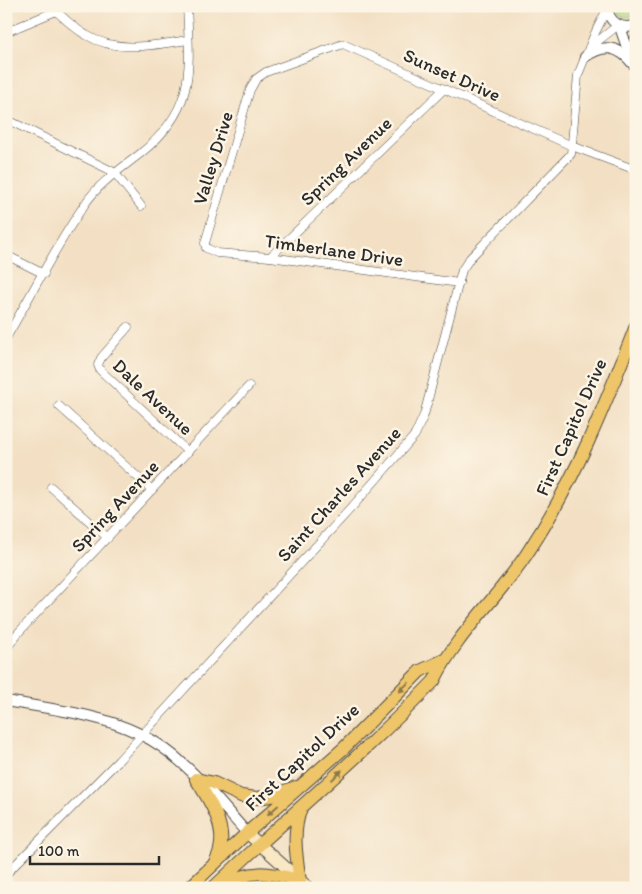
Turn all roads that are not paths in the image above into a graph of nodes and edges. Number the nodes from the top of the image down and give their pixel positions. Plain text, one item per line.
1 (187, 6) edge
2 (55, 8) edge
3 (607, 8) edge
4 (636, 25) edge
5 (619, 26) junction
6 (6, 32) edge
7 (636, 38) edge
8 (188, 40) junction
9 (587, 52) junction
10 (635, 67) edge
11 (256, 79) joint
12 (444, 89) junction
13 (6, 119) edge
14 (572, 146) junction
15 (636, 170) edge
16 (114, 172) junction
17 (141, 206) dead end
18 (206, 248) joint
19 (6, 255) edge
20 (270, 256) junction
21 (44, 274) junction
22 (459, 283) junction
23 (636, 326) edge
24 (128, 327) dead end
25 (6, 338) edge
26 (249, 386) dead end
27 (60, 406) dead end
28 (188, 452) junction
29 (51, 487) dead end
30 (152, 490) junction
31 (108, 538) junction
32 (6, 649) edge
33 (444, 660) junction
34 (6, 701) edge
35 (142, 735) junction
36 (196, 779) junction
37 (305, 782) junction
38 (301, 808) junction
39 (247, 832) junction
40 (259, 844) junction
41 (215, 862) junction
42 (6, 874) edge
43 (304, 884) edge
44 (189, 888) edge
45 (213, 888) edge
46 (221, 888) edge

1 - 8 street
2 - 6 street
2 - 8 street
3 - 5 street
3 - 9 street, Saint Charles Avenue
4 - 5 street
5 - 9 street
5 - 10 street
7 - 10 street
8 - 16 street
9 - 10 street
9 - 14 street, Saint Charles Avenue
11 - 12 street, Sunset Drive
11 - 18 street, Valley Drive
12 - 14 street, Sunset Drive
12 - 20 street, Spring Avenue
13 - 16 street
14 - 15 street, Sunset Drive
14 - 22 street, Saint Charles Avenue
16 - 17 street
16 - 21 street
18 - 20 street, Timberlane Drive
19 - 21 street
20 - 22 street, Timberlane Drive
21 - 25 street
22 - 35 street, Saint Charles Avenue
23 - 33 main road, First Capitol Drive
24 - 28 street, Dale Avenue
26 - 28 street, Spring Avenue
27 - 30 street
28 - 30 street, Spring Avenue
29 - 31 street
30 - 31 street, Spring Avenue
31 - 32 street, Spring Avenue
33 -> 37 main road, First Capitol Drive
38 -> 33 main road, First Capitol Drive
34 - 35 street
35 - 36 street
35 - 42 street, Saint Charles Avenue
36 - 37 main road
36 - 39 street
36 - 41 main road
37 -> 39 main road, First Capitol Drive
38 - 40 main road, First Capitol Drive
38 - 43 main road
39 - 40 main road
39 - 41 main road, First Capitol Drive
40 - 43 main road
40 - 45 main road, First Capitol Drive
41 - 44 main road, First Capitol Drive
43 - 46 main road

